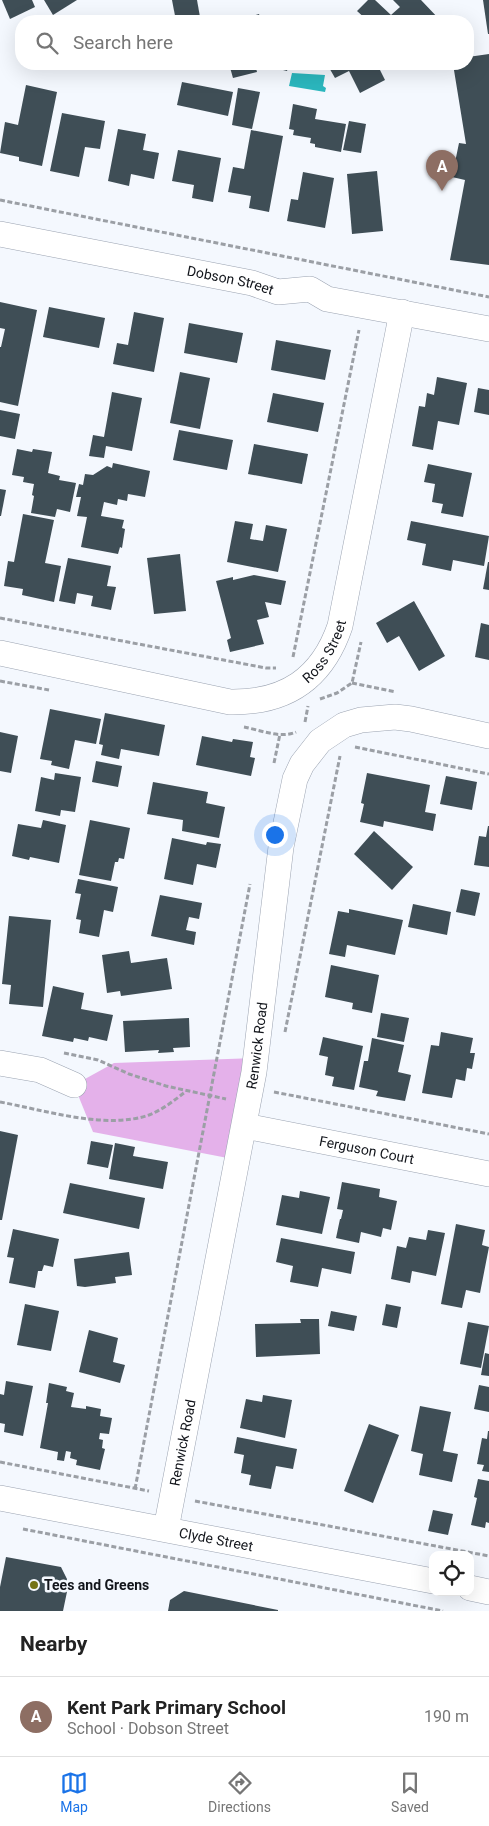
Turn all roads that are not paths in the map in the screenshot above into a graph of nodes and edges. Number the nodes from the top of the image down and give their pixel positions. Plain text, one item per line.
1 (0, 234) edge
2 (402, 312) junction
3 (489, 329) edge
4 (0, 653) edge
5 (489, 736) edge
6 (0, 1063) edge
7 (74, 1085) dead end
8 (245, 1126) junction
9 (489, 1174) edge
10 (0, 1498) edge
11 (166, 1529) junction
12 (429, 1580) edge
13 (474, 1589) edge
14 (489, 1592) edge

1 - 2 street, Dobson Street
2 - 3 street, Dobson Street
2 - 4 street, Ross Street
5 - 8 street, Renwick Road
6 - 7 street
8 - 9 street, Ferguson Court
8 - 11 street, Renwick Road
10 - 11 street, Clyde Street
11 - 12 street, Clyde Street
13 - 14 street

